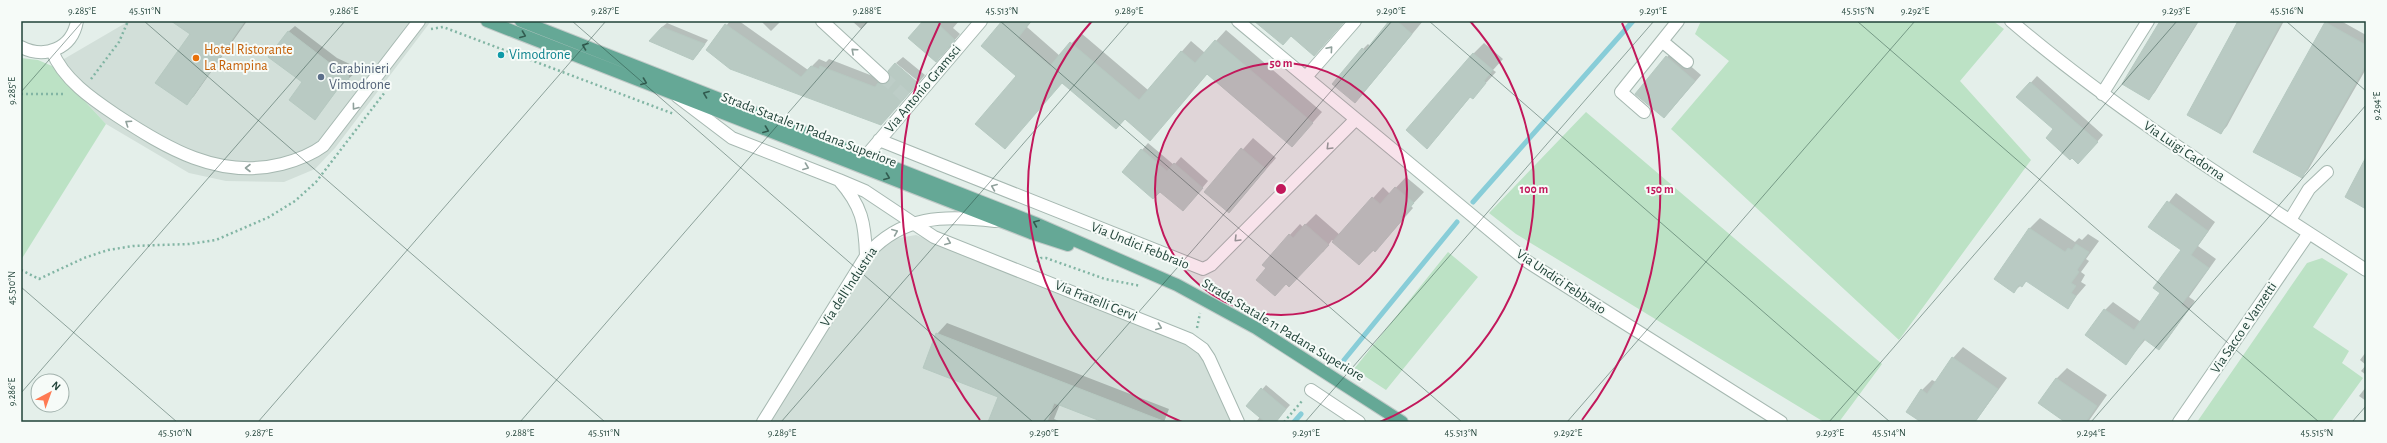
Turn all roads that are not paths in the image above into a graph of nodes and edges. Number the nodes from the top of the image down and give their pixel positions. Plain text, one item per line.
1 (487, 21) edge
2 (521, 21) edge
3 (822, 21) edge
4 (981, 21) edge
5 (1238, 21) edge
6 (1355, 21) edge
7 (1678, 21) edge
8 (2011, 21) edge
9 (2148, 21) edge
10 (78, 22) edge
11 (416, 25) edge
12 (1663, 42) junction
13 (21, 47) edge
14 (52, 51) junction
15 (1687, 62) dead end
16 (883, 77) tunnel mouth
17 (1306, 78) junction
18 (2102, 94) junction
19 (676, 95) junction
20 (1644, 112) dead end
21 (1356, 119) junction
22 (879, 140) junction
23 (866, 156) junction
24 (2327, 172) dead end
25 (839, 180) junction
26 (2290, 220) junction
27 (1003, 222) junction
28 (913, 224) junction
29 (2309, 233) junction
30 (866, 256) junction
31 (1123, 261) junction
32 (2366, 270) edge
33 (1311, 390) road end
34 (763, 422) edge
35 (1238, 422) edge
36 (1360, 422) edge
37 (1402, 422) edge
38 (1781, 422) edge
39 (2180, 422) edge

1 -> 19 main road, Strada Statale 11 Padana Superiore
23 -> 2 main road, Strada Statale 11 Padana Superiore
16 -> 3 street
4 - 22 street, Via Antonio Gramsci
5 - 17 street, Via Undici Febbraio
17 -> 6 street
7 - 12 street
8 - 18 street, Via Luigi Cadorna
9 - 18 street
10 - 14 street
11 -> 14 street
12 - 15 street
12 - 20 street
13 - 14 street
17 - 21 street, Via Undici Febbraio
18 - 26 street, Via Luigi Cadorna
19 -> 25 street, Via Fratelli Cervi
19 -> 27 main road, Strada Statale 11 Padana Superiore
21 -> 22 street, Via Undici Febbraio
21 - 38 street, Via Undici Febbraio
22 - 23 street, Via Antonio Gramsci
31 -> 23 main road, Strada Statale 11 Padana Superiore
24 - 26 street
25 - 28 street, Via Fratelli Cervi
25 - 30 street
26 - 29 street, Via Luigi Cadorna
27 - 28 street, Via dell'Industria
27 - 31 main road, Strada Statale 11 Padana Superiore
30 -> 28 street, Via dell'Industria
28 -> 35 street, Via Fratelli Cervi
29 - 32 street, Via Luigi Cadorna
29 - 39 street, Via Sacco e Vanzetti
30 - 34 street, Via dell'Industria
31 - 37 main road, Strada Statale 11 Padana Superiore
33 - 36 street

